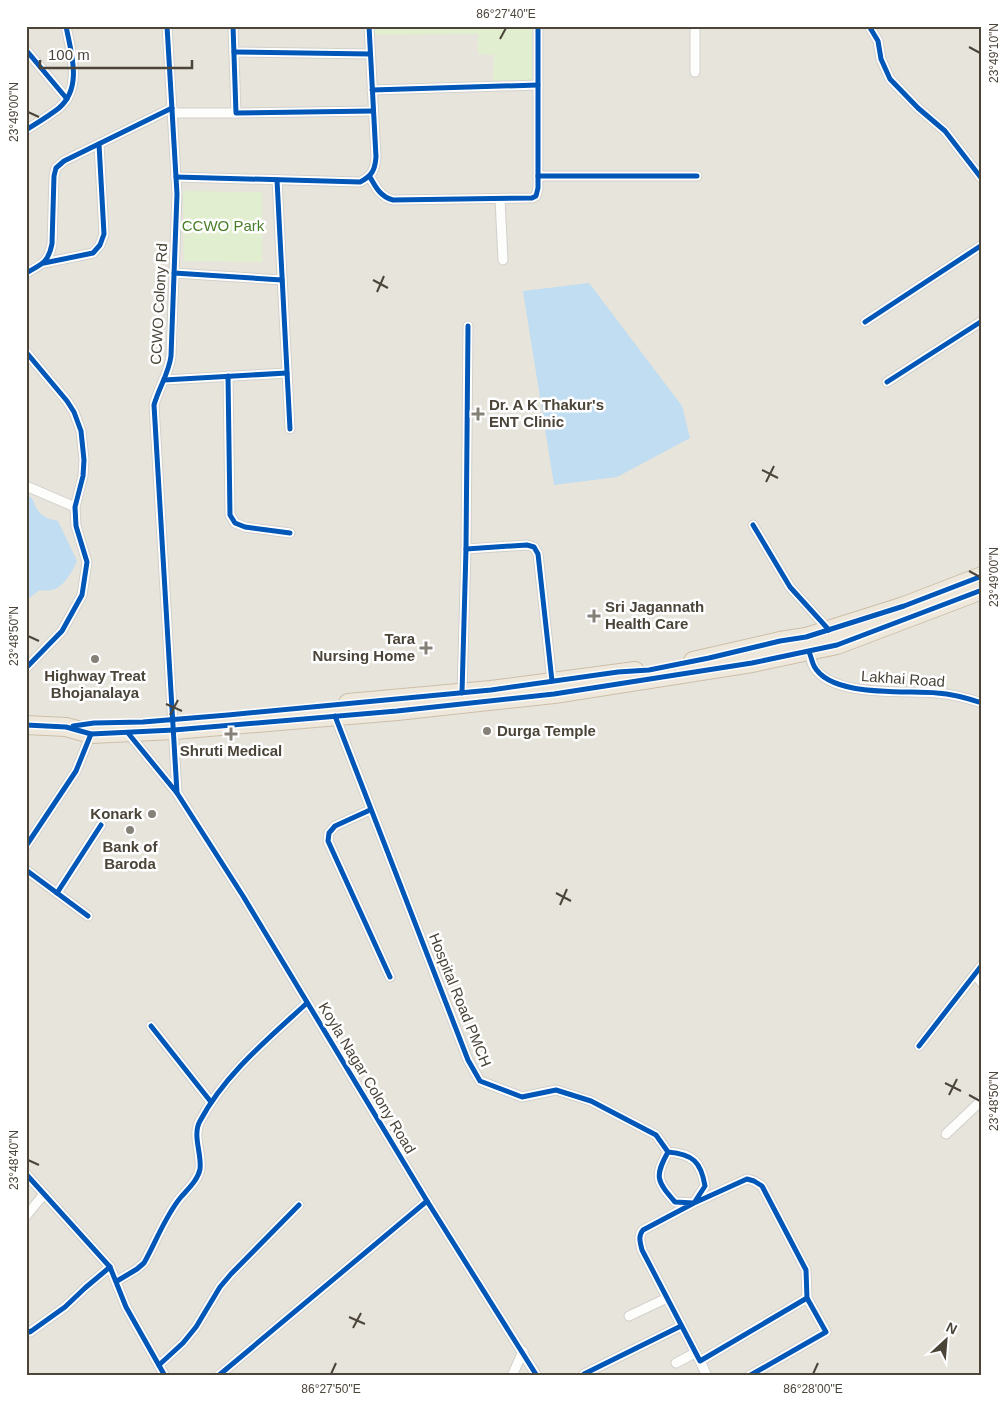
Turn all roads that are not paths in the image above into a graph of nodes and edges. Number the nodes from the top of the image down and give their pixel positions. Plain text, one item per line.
1 (66, 26) edge
2 (167, 26) edge
3 (233, 26) edge
4 (369, 26) edge
5 (538, 26) edge
6 (695, 26) edge
7 (869, 26) edge
8 (26, 50) edge
9 (234, 52) junction
10 (370, 54) junction
11 (695, 72) dead end
12 (538, 85) junction
13 (372, 90) junction
14 (67, 98) junction
15 (172, 111) junction
16 (373, 111) junction
17 (236, 113) junction
18 (26, 130) edge
19 (99, 144) junction
20 (538, 176) junction
21 (697, 176) dead end
22 (176, 177) junction
23 (370, 177) junction
24 (277, 180) junction
25 (982, 180) edge
26 (500, 199) junction
27 (982, 245) edge
28 (503, 260) dead end
29 (44, 263) junction
30 (26, 273) edge
31 (174, 273) junction
32 (282, 280) junction
33 (982, 320) edge
34 (865, 322) dead end
35 (468, 326) dead end
36 (26, 352) edge
37 (287, 373) junction
38 (228, 376) junction
39 (164, 380) junction
40 (887, 382) dead end
41 (290, 429) dead end
42 (26, 486) edge
43 (75, 507) junction
44 (753, 525) dead end
45 (290, 533) dead end
46 (466, 549) junction
47 (982, 576) edge
48 (982, 590) edge
49 (828, 630) junction
50 (808, 644) junction
51 (26, 668) edge
52 (552, 681) junction
53 (462, 693) junction
54 (492, 696) junction
55 (982, 703) edge
56 (334, 716) junction
57 (26, 725) edge
58 (173, 725) junction
59 (66, 727) junction
60 (128, 733) junction
61 (91, 734) junction
62 (177, 793) junction
63 (370, 810) junction
64 (101, 825) dead end
65 (26, 846) edge
66 (26, 870) edge
67 (57, 893) junction
68 (88, 916) dead end
69 (982, 965) edge
70 (975, 974) junction
71 (390, 977) dead end
72 (982, 983) edge
73 (307, 1004) junction
74 (151, 1026) dead end
75 (919, 1046) dead end
76 (982, 1100) edge
77 (211, 1102) junction
78 (946, 1134) dead end
79 (668, 1152) junction
80 (26, 1174) edge
81 (44, 1194) junction
82 (427, 1202) junction
83 (694, 1203) junction
84 (299, 1205) dead end
85 (26, 1216) edge
86 (110, 1268) junction
87 (117, 1280) junction
88 (667, 1298) junction
89 (807, 1298) junction
90 (629, 1316) dead end
91 (681, 1326) junction
92 (26, 1330) edge
93 (523, 1351) junction
94 (698, 1357) junction
95 (676, 1363) dead end
96 (159, 1365) junction
97 (584, 1374) dead end
98 (165, 1376) edge
99 (218, 1376) edge
100 (512, 1376) edge
101 (537, 1376) edge
102 (707, 1376) edge
103 (750, 1376) edge

1 - 14 street
2 - 15 street, CCWO Colony Rd
3 - 9 street
4 - 10 street
5 - 12 street
6 - 11 street
7 - 25 street
8 - 14 street
9 - 10 street
9 - 17 street
10 - 13 street
12 - 13 street
12 - 20 street
13 - 16 street
14 - 18 street
15 - 17 street
15 - 19 street
15 - 22 street, CCWO Colony Rd
16 - 17 street
16 - 23 street
19 - 29 street
19 - 29 street
20 - 21 street
20 - 26 street
22 - 24 street
22 - 31 street, CCWO Colony Rd
23 - 24 street
23 - 26 street
24 - 32 street
26 - 28 street
27 - 34 street
29 - 30 street
31 - 32 street
31 - 39 street, CCWO Colony Rd
32 - 37 street
33 - 40 street
35 - 46 street
36 - 43 street
37 - 38 street
37 - 41 street
38 - 39 street
38 - 45 street
39 - 58 street, CCWO Colony Rd
42 - 43 street
43 - 51 street
44 - 49 street
46 - 52 street
46 - 53 street
47 - 49 highway
48 - 50 highway
49 - 50 highway
50 - 52 highway
50 - 54 highway
50 - 55 street, Lakhai Road
52 - 54 highway
53 - 54 highway
53 - 58 highway
54 - 56 highway
56 - 58 highway
56 - 63 street, Hospital Road PMCH
57 - 59 highway
58 - 59 highway
58 - 60 highway
58 - 62 street
59 - 61 highway
60 - 61 highway
60 - 62 street, Koyla Nagar Colony Road
61 - 65 street
62 - 73 street, Koyla Nagar Colony Road
63 - 71 street
63 - 79 street, Hospital Road PMCH
64 - 67 street
66 - 67 street
67 - 68 street
69 - 70 street
70 - 72 street
70 - 75 street
73 - 77 street
73 - 82 street, Koyla Nagar Colony Road
74 - 77 street
76 - 78 street
77 - 87 street
79 - 83 street
79 - 83 street
80 - 81 street
81 - 85 street
81 - 86 street
82 - 93 street, Koyla Nagar Colony Road
82 - 99 street
83 - 88 street
83 - 89 street
84 - 96 street
86 - 87 street
86 - 92 street
87 - 96 street
88 - 90 street
88 - 91 street
89 - 94 street
89 - 103 street
91 - 94 street
91 - 97 street
93 - 100 street
93 - 101 street, Koyla Nagar Colony Road
94 - 95 street
94 - 102 street
96 - 98 street

